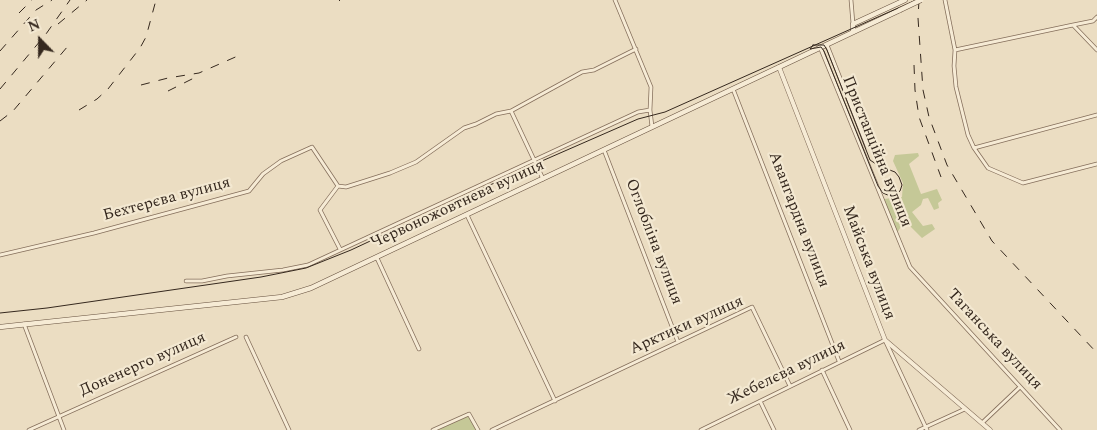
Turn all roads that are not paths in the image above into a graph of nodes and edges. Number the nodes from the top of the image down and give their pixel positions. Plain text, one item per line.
1 (615, 0) edge
2 (851, 0) edge
3 (905, 0) edge
4 (921, 0) edge
5 (945, 0) edge
6 (1097, 17) edge
7 (853, 24) junction
8 (1073, 25) junction
9 (853, 31) junction
10 (826, 44) junction
11 (820, 47) junction
12 (636, 49) junction
13 (955, 50) junction
14 (1097, 50) edge
15 (779, 67) junction
16 (733, 89) junction
17 (650, 110) junction
18 (511, 111) junction
19 (1097, 115) edge
20 (652, 128) junction
21 (867, 146) dead end
22 (974, 148) junction
23 (604, 150) junction
24 (534, 161) junction
25 (1097, 164) edge
26 (543, 179) junction
27 (338, 186) junction
28 (467, 216) junction
29 (340, 249) junction
30 (0, 255) edge
31 (377, 258) junction
32 (910, 267) joint
33 (186, 281) dead end
34 (24, 324) junction
35 (0, 327) edge
36 (236, 336) dead end
37 (246, 337) dead end
38 (885, 340) junction
39 (678, 342) junction
40 (420, 348) dead end
41 (839, 361) junction
42 (822, 370) junction
43 (790, 386) junction
44 (1020, 387) junction
45 (760, 400) junction
46 (555, 401) junction
47 (965, 409) junction
48 (59, 416) junction
49 (982, 423) junction
50 (926, 428) edge
51 (29, 430) edge
52 (64, 430) edge
53 (289, 430) edge
54 (433, 430) edge
55 (478, 430) edge
56 (492, 430) edge
57 (701, 430) edge
58 (774, 430) edge
59 (850, 430) edge
60 (919, 430) edge
61 (990, 430) edge
62 (1060, 430) edge

1 - 12 street
2 - 7 street
3 - 7 main road
4 - 9 main road, Червоножовтнева вулиця, bridge
5 - 13 street
6 - 8 street
7 - 9 main road
8 - 13 street
8 - 14 street
9 - 10 main road, Червоножовтнева вулиця
10 - 11 main road, Червоножовтнева вулиця
10 - 21 street, Пристанційна вулиця
11 - 15 main road, Червоножовтнева вулиця
11 - 32 street, Пристанційна вулиця
12 - 17 street
12 - 18 street
13 - 22 street
15 - 16 main road, Червоножовтнева вулиця
15 - 38 street, Майська вулиця
16 - 20 main road, Червоножовтнева вулиця
16 - 41 street, Авангардна вулиця
17 - 20 street
17 - 24 street
18 - 24 street
18 - 27 street
19 - 22 street
20 - 23 main road, Червоножовтнева вулиця
22 - 25 street
23 - 26 main road, Червоножовтнева вулиця
23 - 39 street, Оглобліна вулиця
24 - 26 street
24 - 29 street
26 - 28 main road, Червоножовтнева вулиця
27 - 29 street
27 - 30 street, Бехтерєва вулиця
28 - 31 main road, Червоножовтнева вулиця
28 - 46 street
29 - 33 street
31 - 34 main road, Червоножовтнева вулиця
31 - 40 street
32 - 44 street, Таганська вулиця
34 - 35 main road, Червоножовтнева вулиця
34 - 48 street
36 - 48 street, Доненерго вулиця
37 - 53 street
38 - 41 street, Жебелєва вулиця
38 - 47 street, Майська вулиця
38 - 50 street
39 - 43 street, Арктики вулиця
39 - 46 street, Арктики вулиця
41 - 42 street, Жебелєва вулиця
42 - 43 street, Жебелєва вулиця
42 - 59 street
43 - 45 street, Жебелєва вулиця
44 - 49 street
44 - 62 street, Таганська вулиця
45 - 57 street, Жебелєва вулиця
45 - 58 street
46 - 56 street, Арктики вулиця
47 - 49 street, Майська вулиця
47 - 50 street
48 - 51 street, Доненерго вулиця
48 - 52 street
49 - 61 street, Майська вулиця
50 - 60 street
54 - 55 street

